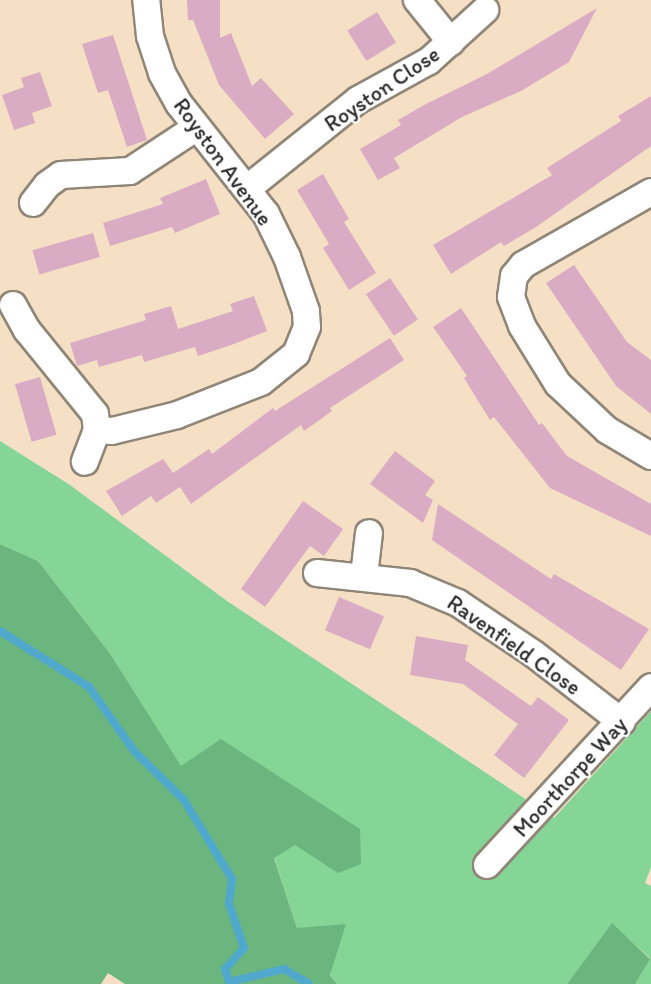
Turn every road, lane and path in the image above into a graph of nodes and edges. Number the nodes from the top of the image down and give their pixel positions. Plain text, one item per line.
1 (146, 0) edge
2 (417, 0) edge
3 (485, 10) dead end
4 (451, 42) junction
5 (197, 127) junction
6 (248, 188) junction
7 (649, 199) edge
8 (33, 203) dead end
9 (13, 305) dead end
10 (97, 430) junction
11 (651, 456) edge
12 (85, 462) dead end
13 (369, 533) dead end
14 (317, 573) dead end
15 (364, 576) junction
16 (651, 687) edge
17 (622, 722) junction
18 (487, 865) dead end

1 - 5 street, Royston Avenue
2 - 4 street
3 - 4 street, Royston Close
4 - 6 street, Royston Close
5 - 6 street, Royston Avenue
5 - 8 street
6 - 10 street, Royston Avenue
7 - 11 street
9 - 10 street
10 - 12 street
13 - 15 street
14 - 15 street, Ravenfield Close
15 - 17 street, Ravenfield Close
16 - 17 street, Moorthorpe Way
17 - 18 street, Moorthorpe Way

